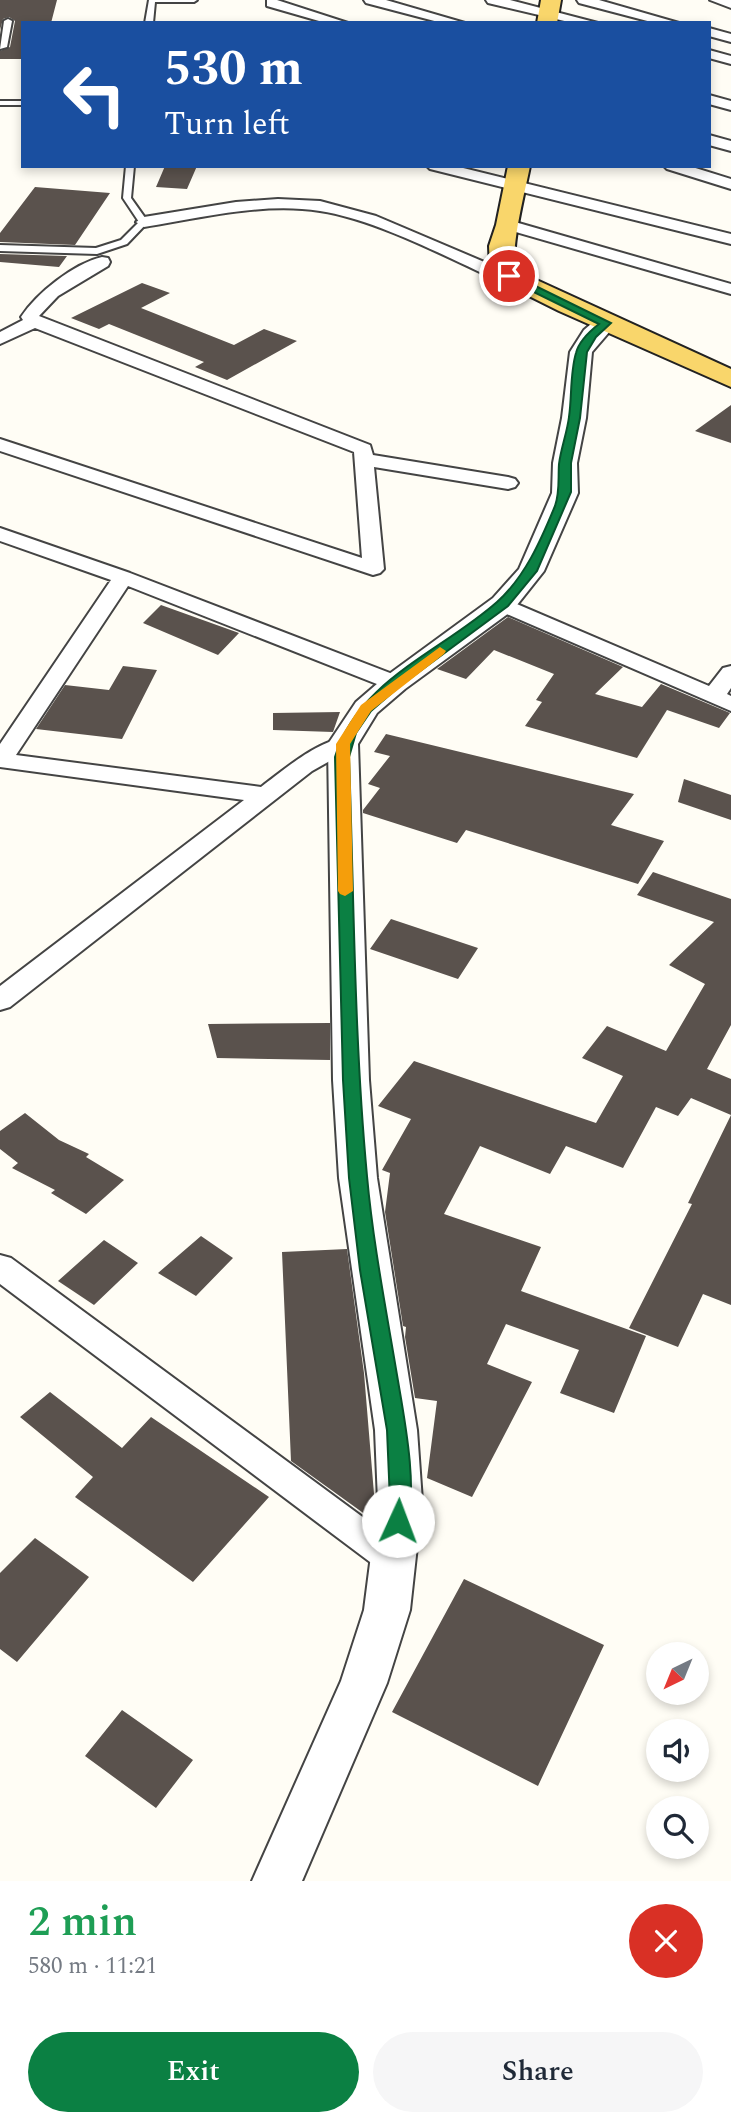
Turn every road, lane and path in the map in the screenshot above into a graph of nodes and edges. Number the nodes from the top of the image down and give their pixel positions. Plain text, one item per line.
1 (152, 0) edge
2 (194, 0) edge
3 (370, 0) edge
4 (493, 0) edge
5 (584, 0) edge
6 (717, 0) edge
7 (272, 3) dead end
8 (731, 4) edge
9 (549, 12) edge
10 (322, 17) junction
11 (8, 21) dead end
12 (149, 21) edge
13 (309, 21) edge
14 (335, 21) edge
15 (450, 21) edge
16 (583, 21) edge
17 (664, 21) edge
18 (711, 33) edge
19 (731, 38) edge
20 (0, 47) edge
21 (711, 55) edge
22 (731, 60) edge
23 (711, 100) edge
24 (0, 103) edge
25 (21, 103) edge
26 (731, 106) edge
27 (711, 141) edge
28 (731, 146) edge
29 (130, 168) edge
30 (451, 168) edge
31 (679, 168) edge
32 (517, 176) edge
33 (731, 184) edge
34 (144, 222) junction
35 (508, 225) junction
36 (731, 239) edge
37 (124, 242) junction
38 (0, 248) edge
39 (104, 259) joint
40 (516, 282) junction
41 (731, 289) edge
42 (34, 321) junction
43 (606, 323) junction
44 (0, 339) edge
45 (665, 349) junction
46 (731, 365) edge
47 (731, 379) edge
48 (0, 445) edge
49 (364, 459) junction
50 (508, 483) dead end
51 (0, 534) edge
52 (123, 577) junction
53 (503, 604) junction
54 (731, 673) edge
55 (396, 683) junction
56 (722, 701) edge
57 (343, 744) junction
58 (0, 760) edge
59 (266, 795) junction
60 (0, 999) edge
61 (0, 1267) edge
62 (394, 1560) junction
63 (277, 1881) edge

1 - 2 lane
1 - 12 lane
3 - 15 street
4 - 9 street
5 - 17 street
6 - 8 street
7 - 10 street
9 - 16 street
10 - 13 street
10 - 14 street
11 - 20 lane
18 - 19 street
21 - 22 street
23 - 26 street
24 - 25 lane
27 - 28 street
29 - 34 lane
30 - 32 street
31 - 33 street
32 - 35 main road
32 - 36 street
34 - 37 lane
34 - 40 street
35 - 40 main road
35 - 41 street
37 - 38 lane
37 - 39 lane
39 - 42 street
40 - 43 main road
42 - 44 street
42 - 49 street
43 - 45 main road
43 - 53 street
45 - 46 main road
45 - 47 main road
48 - 49 street
49 - 50 street
51 - 52 street
52 - 55 street
52 - 58 street
53 - 55 street
53 - 56 street
54 - 56 street
55 - 57 street
57 - 59 street
57 - 62 street
58 - 59 street
59 - 60 street
61 - 62 street
62 - 63 street

